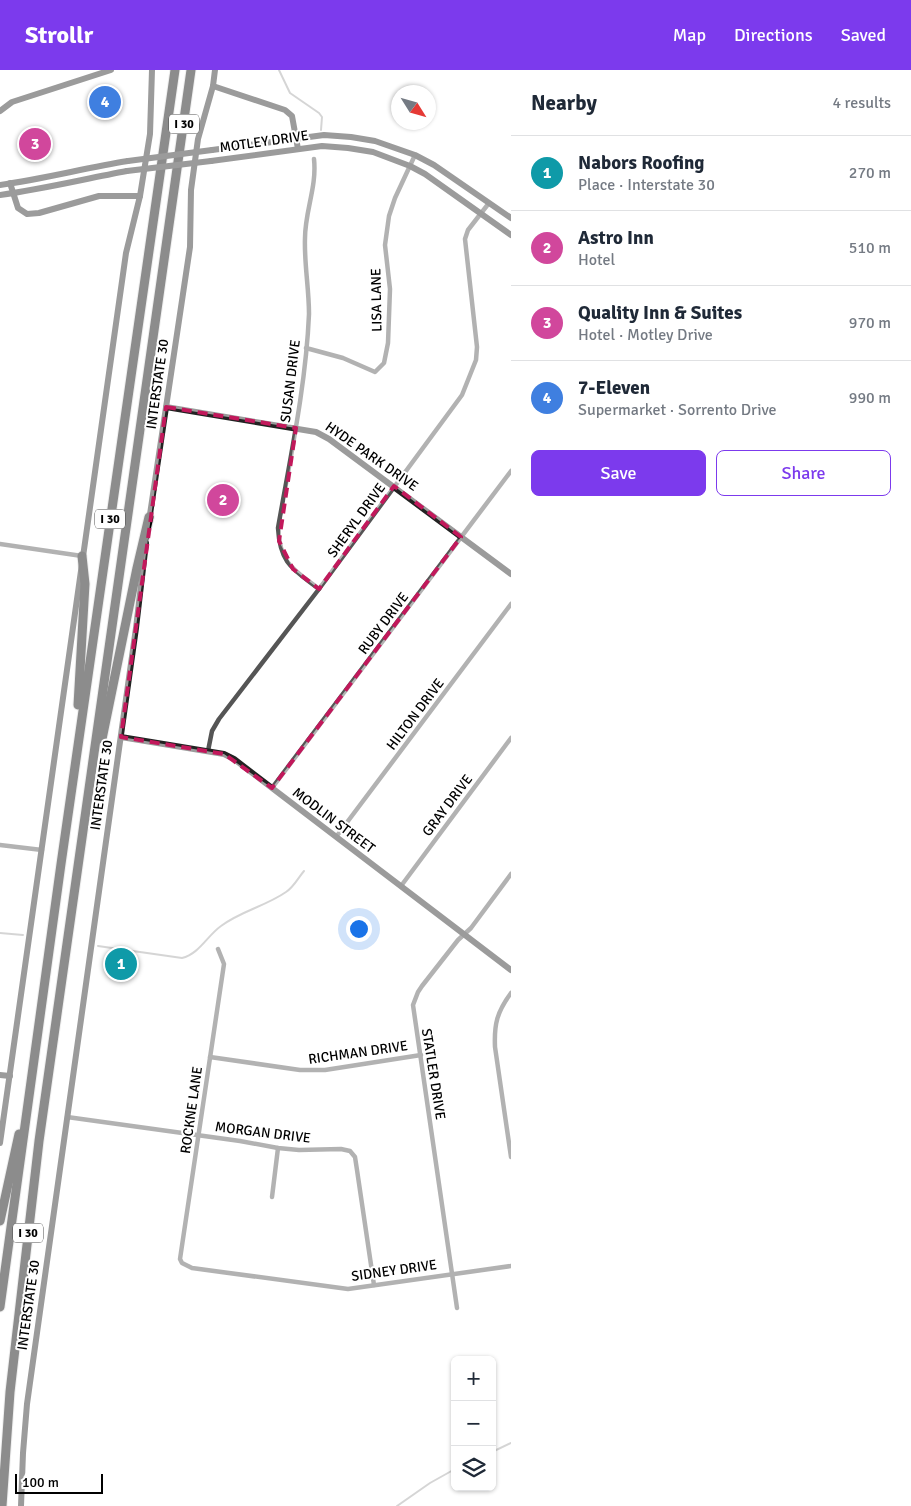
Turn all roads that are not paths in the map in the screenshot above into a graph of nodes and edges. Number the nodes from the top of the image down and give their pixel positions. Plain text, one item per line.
1 (111, 70) edge
2 (152, 70) edge
3 (175, 70) edge
4 (191, 70) edge
5 (215, 70) edge
6 (213, 86) junction
7 (0, 111) edge
8 (297, 139) junction
9 (298, 148) junction
10 (415, 155) junction
11 (314, 159) dead end
12 (410, 166) junction
13 (10, 183) junction
14 (0, 185) edge
15 (12, 193) junction
16 (0, 195) edge
17 (140, 196) junction
18 (489, 203) junction
19 (482, 213) junction
20 (511, 218) edge
21 (511, 235) edge
22 (306, 348) junction
23 (166, 407) junction
24 (296, 428) junction
25 (511, 471) edge
26 (394, 486) junction
27 (149, 517) junction
28 (462, 537) junction
29 (0, 544) edge
30 (82, 556) junction
31 (511, 574) edge
32 (319, 589) junction
33 (511, 604) edge
34 (121, 737) junction
35 (511, 738) edge
36 (208, 751) junction
37 (75, 762) junction
38 (90, 785) junction
39 (272, 788) junction
40 (336, 838) junction
41 (0, 845) edge
42 (42, 850) junction
43 (511, 874) edge
44 (401, 886) junction
45 (464, 934) junction
46 (218, 949) dead end
47 (511, 970) edge
48 (511, 993) edge
49 (421, 1055) junction
50 (210, 1057) junction
51 (0, 1075) edge
52 (10, 1076) junction
53 (31, 1083) junction
54 (67, 1117) junction
55 (199, 1136) junction
56 (0, 1142) edge
57 (278, 1148) junction
58 (511, 1157) edge
59 (272, 1197) dead end
60 (0, 1221) edge
61 (511, 1266) edge
62 (192, 1268) joint
63 (453, 1273) junction
64 (374, 1285) junction
65 (0, 1307) edge
66 (457, 1308) dead end
67 (2, 1506) edge
68 (21, 1506) edge

1 - 7 main road
2 - 17 main road
3 - 37 highway, I 30
4 - 38 highway, I 30
5 - 6 main road, INTERSTATE 30
6 - 8 main road
6 - 23 main road, INTERSTATE 30
8 - 9 main road
8 - 10 main road, MOTLEY DRIVE
8 - 13 main road, MOTLEY DRIVE, bridge
9 - 12 main road, MOTLEY DRIVE
9 - 15 main road, MOTLEY DRIVE, bridge
10 - 12 street, LISA LANE
10 - 18 main road, MOTLEY DRIVE
11 - 22 street, SUSAN DRIVE
12 - 19 main road, MOTLEY DRIVE
12 - 22 street, LISA LANE
13 - 14 main road, MOTLEY DRIVE
13 - 15 main road
15 - 16 main road, MOTLEY DRIVE
15 - 17 main road
17 - 30 main road
18 - 19 street, SHERYL DRIVE
18 - 20 main road, MOTLEY DRIVE
19 - 21 main road, MOTLEY DRIVE
19 - 26 street, SHERYL DRIVE
22 - 24 street, SUSAN DRIVE
23 - 24 main road, HYDE PARK DRIVE
23 - 27 main road, INTERSTATE 30
24 - 26 main road, HYDE PARK DRIVE
24 - 32 street, SUSAN DRIVE
25 - 28 street, RUBY DRIVE
26 - 28 main road, HYDE PARK DRIVE
26 - 32 street, SHERYL DRIVE
27 - 34 main road, INTERSTATE 30
27 - 38 highway
28 - 31 main road, HYDE PARK DRIVE
28 - 39 street, RUBY DRIVE
29 - 30 street
30 - 37 highway
30 - 42 main road
32 - 36 street, SHERYL DRIVE
33 - 40 street, HILTON DRIVE
34 - 36 main road, MODLIN STREET
34 - 54 main road, INTERSTATE 30
35 - 44 street, GRAY DRIVE
36 - 39 main road, MODLIN STREET
37 - 53 highway, I 30
38 - 67 highway, I 30
39 - 40 main road, MODLIN STREET
40 - 44 main road, MODLIN STREET
41 - 42 street
42 - 52 main road
43 - 45 street, STATLER DRIVE
44 - 45 main road, MODLIN STREET
45 - 47 main road, MODLIN STREET
45 - 49 street, STATLER DRIVE
46 - 50 street, ROCKNE LANE
48 - 58 street
49 - 50 street, RICHMAN DRIVE
49 - 63 street, STATLER DRIVE
50 - 55 street, ROCKNE LANE
51 - 52 main road
52 - 56 main road
53 - 60 highway
53 - 65 highway, I 30
54 - 55 street, MORGAN DRIVE
54 - 68 main road, INTERSTATE 30
55 - 57 street, MORGAN DRIVE
55 - 62 street, ROCKNE LANE
57 - 59 street
57 - 64 street, MORGAN DRIVE
61 - 63 street, SIDNEY DRIVE
62 - 64 street, SIDNEY DRIVE
63 - 64 street, SIDNEY DRIVE
63 - 66 street, STATLER DRIVE

